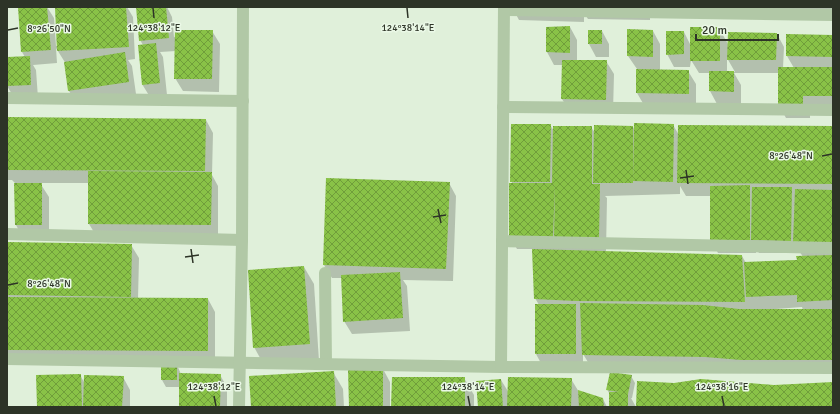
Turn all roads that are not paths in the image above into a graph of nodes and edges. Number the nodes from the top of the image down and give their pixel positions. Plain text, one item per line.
1 (243, 7) edge
2 (504, 9) edge
3 (833, 15) edge
4 (7, 98) edge
5 (243, 101) junction
6 (503, 107) junction
7 (833, 110) edge
8 (7, 234) edge
9 (242, 240) junction
10 (502, 241) junction
11 (833, 248) edge
12 (324, 273) dead end
13 (7, 359) edge
14 (240, 363) junction
15 (326, 364) junction
16 (501, 367) junction
17 (833, 368) edge
18 (239, 407) edge

1 - 5 street
2 - 3 street
2 - 6 street
4 - 5 street
5 - 9 street
6 - 7 street
6 - 10 street
8 - 9 street
9 - 14 street
10 - 11 street
10 - 16 street
12 - 15 street
13 - 14 street
14 - 15 street
14 - 18 street
15 - 16 street
16 - 17 street

